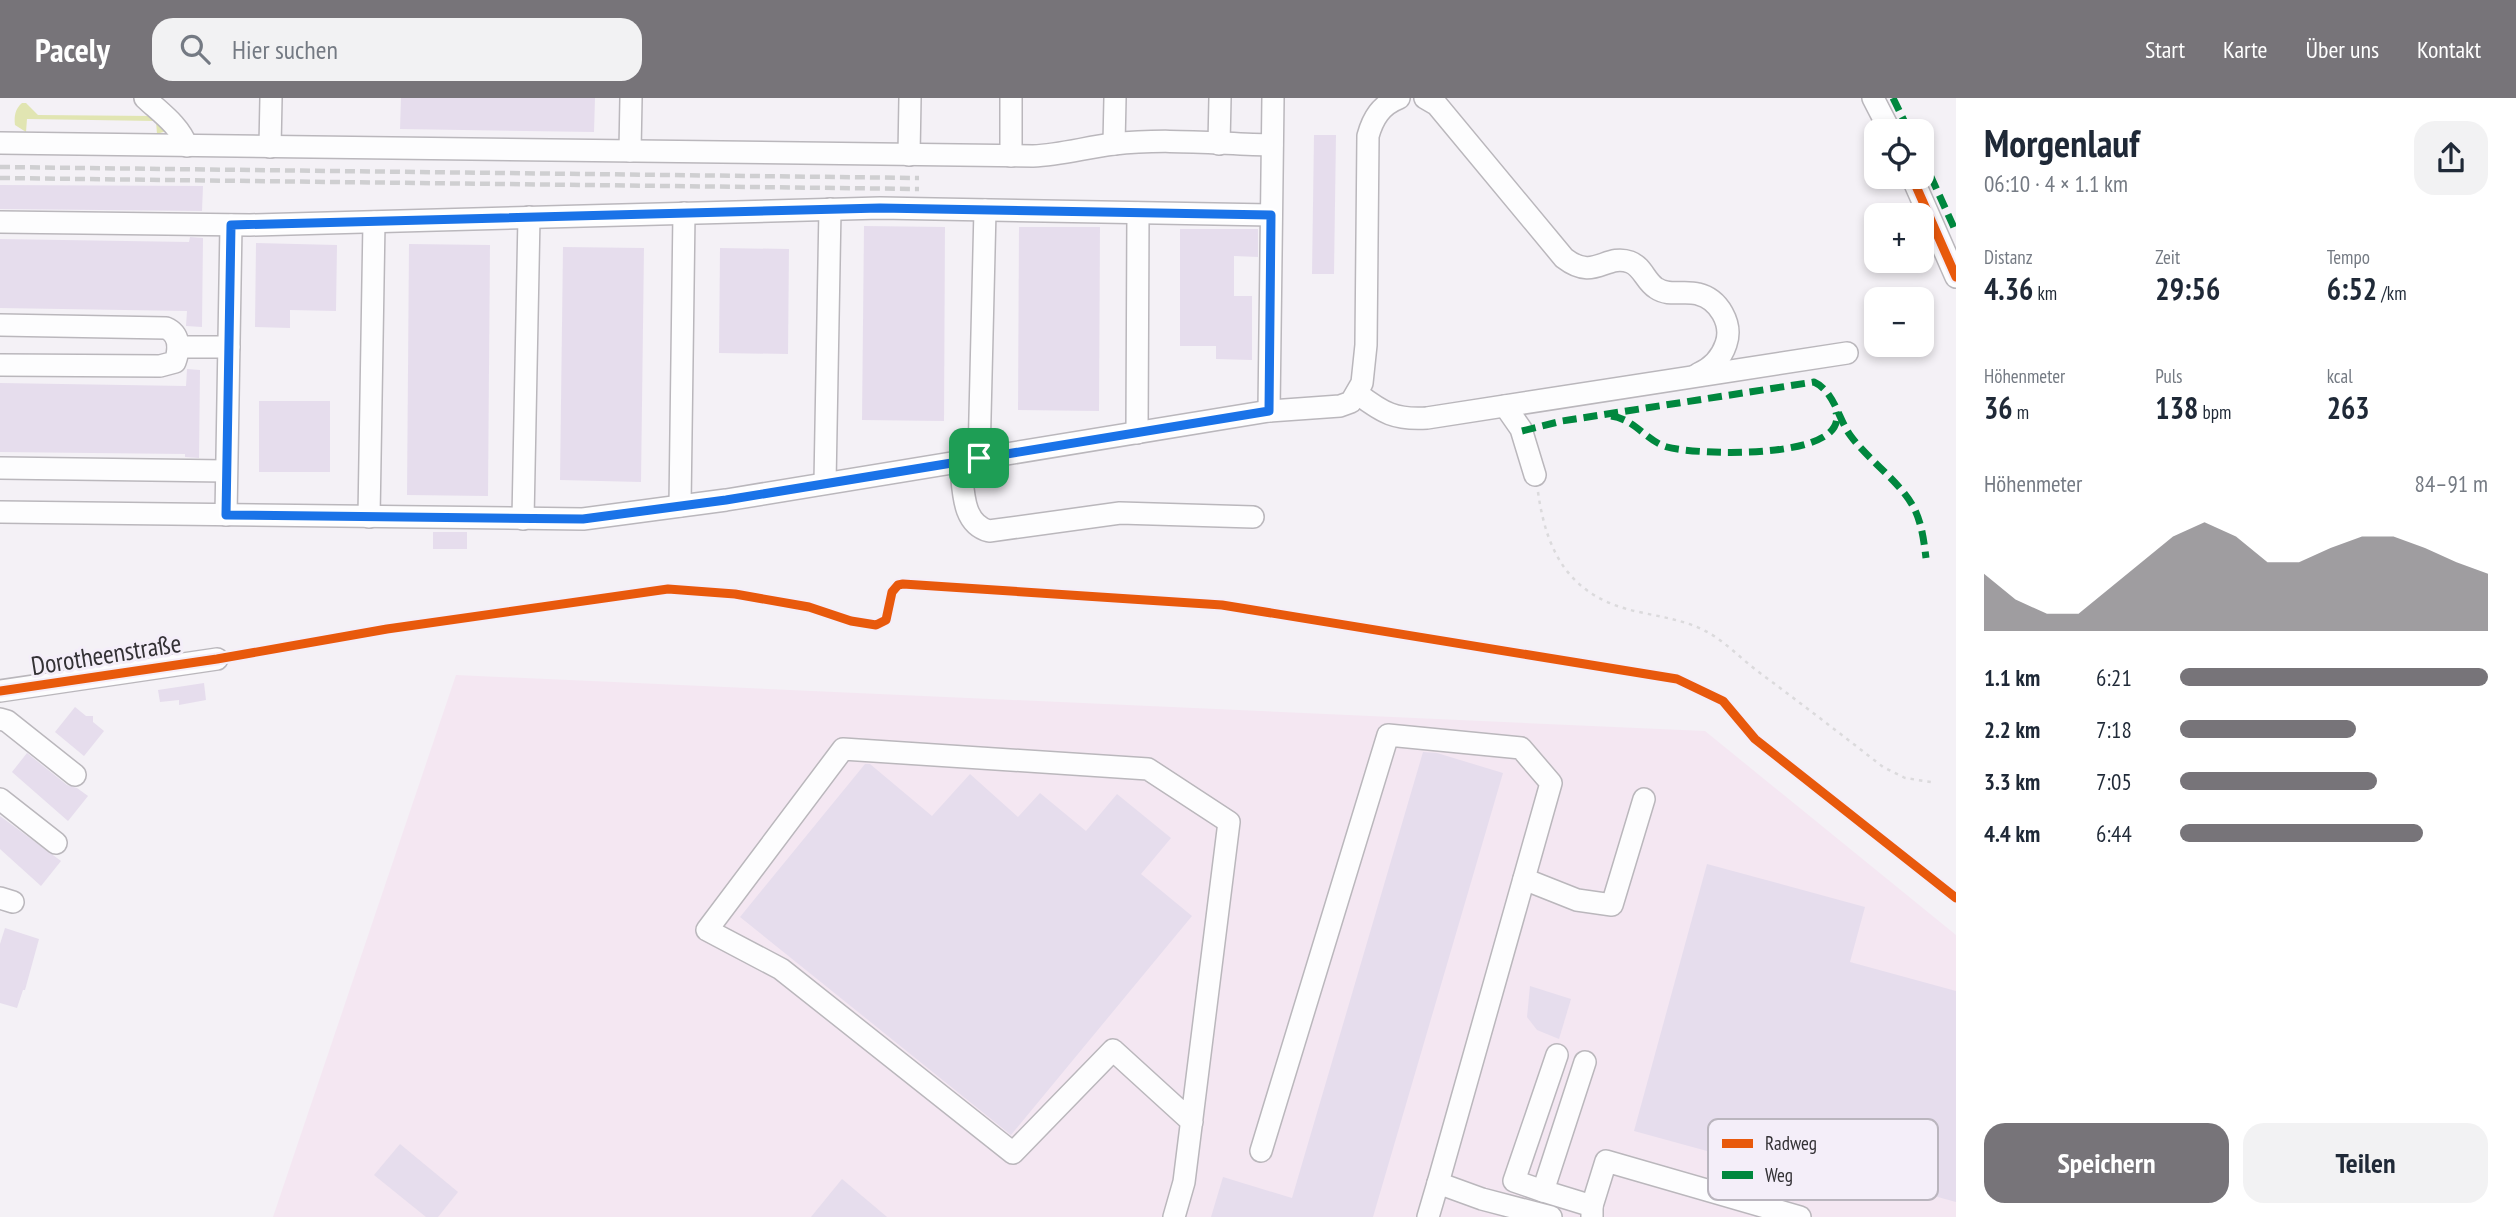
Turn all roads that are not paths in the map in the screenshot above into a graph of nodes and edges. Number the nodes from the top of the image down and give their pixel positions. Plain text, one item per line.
1 (145, 98) edge
2 (271, 98) edge
3 (631, 98) edge
4 (910, 98) edge
5 (1011, 98) edge
6 (1115, 98) edge
7 (1220, 98) edge
8 (1273, 98) edge
9 (1399, 98) edge
10 (1425, 98) edge
11 (1873, 98) edge
12 (1884, 119) edge
13 (0, 143) edge
14 (1114, 144) junction
15 (1219, 144) junction
16 (1272, 145) junction
17 (187, 146) junction
18 (270, 147) junction
19 (630, 151) junction
20 (909, 155) junction
21 (1011, 156) junction
22 (1917, 189) edge
23 (830, 209) junction
24 (985, 210) junction
25 (684, 213) junction
26 (1138, 213) junction
27 (1271, 215) junction
28 (529, 217) junction
29 (0, 222) edge
30 (374, 222) junction
31 (231, 225) junction
32 (1956, 277) edge
33 (0, 325) edge
34 (178, 347) junction
35 (229, 347) junction
36 (1847, 353) dead end
37 (0, 365) edge
38 (1691, 377) junction
39 (1358, 394) junction
40 (1505, 406) junction
41 (1269, 411) junction
42 (1137, 433) junction
43 (969, 460) junction
44 (0, 468) edge
45 (226, 471) junction
46 (1535, 475) road end
47 (825, 483) junction
48 (680, 506) junction
49 (0, 512) edge
50 (226, 515) junction
51 (1252, 516) dead end
52 (369, 517) junction
53 (523, 519) junction
54 (217, 659) dead end
55 (0, 691) edge
56 (0, 719) edge
57 (75, 775) dead end
58 (0, 799) edge
59 (1644, 799) dead end
60 (56, 843) dead end
61 (1524, 879) junction
62 (1557, 1055) dead end
63 (1585, 1062) dead end
64 (1192, 1122) junction
65 (1261, 1151) dead end
66 (1438, 1183) junction
67 (1708, 1190) edge
68 (1542, 1191) junction
69 (1741, 1200) edge
70 (1592, 1212) edge
71 (1174, 1217) edge
72 (1428, 1217) edge
73 (1551, 1217) edge
74 (1800, 1217) edge

1 - 17 street
2 - 18 street
3 - 19 street
4 - 20 street
5 - 21 street
6 - 14 street
7 - 15 street
8 - 16 street
9 - 39 street
10 - 38 street
11 - 12 street
13 - 17 street
14 - 15 street
14 - 21 street
15 - 16 street
16 - 27 street
17 - 18 street
18 - 19 street
19 - 20 street
20 - 21 street
22 - 32 street
23 - 24 street
23 - 25 street
23 - 47 street
24 - 26 street
24 - 43 street
25 - 28 street
25 - 48 street
26 - 27 street
26 - 42 street
27 - 41 street
28 - 30 street
28 - 53 street
29 - 31 street
30 - 31 street
30 - 52 street
31 - 35 street
33 - 34 street
34 - 35 street
34 - 37 street
35 - 45 street
36 - 38 street
38 - 40 street
39 - 40 street
39 - 41 street
40 - 46 street
41 - 42 street
42 - 43 street
43 - 47 street
43 - 51 street
44 - 45 street
45 - 50 street
47 - 48 street
48 - 53 street
49 - 50 street
50 - 52 street
52 - 53 street
54 - 55 street, Dorotheenstraße
56 - 57 street
58 - 60 street
59 - 61 street
61 - 65 street
61 - 66 street
62 - 68 street
63 - 68 street
64 - 64 street
64 - 71 street
66 - 72 street
66 - 73 street
67 - 70 street
68 - 70 street
69 - 74 street

